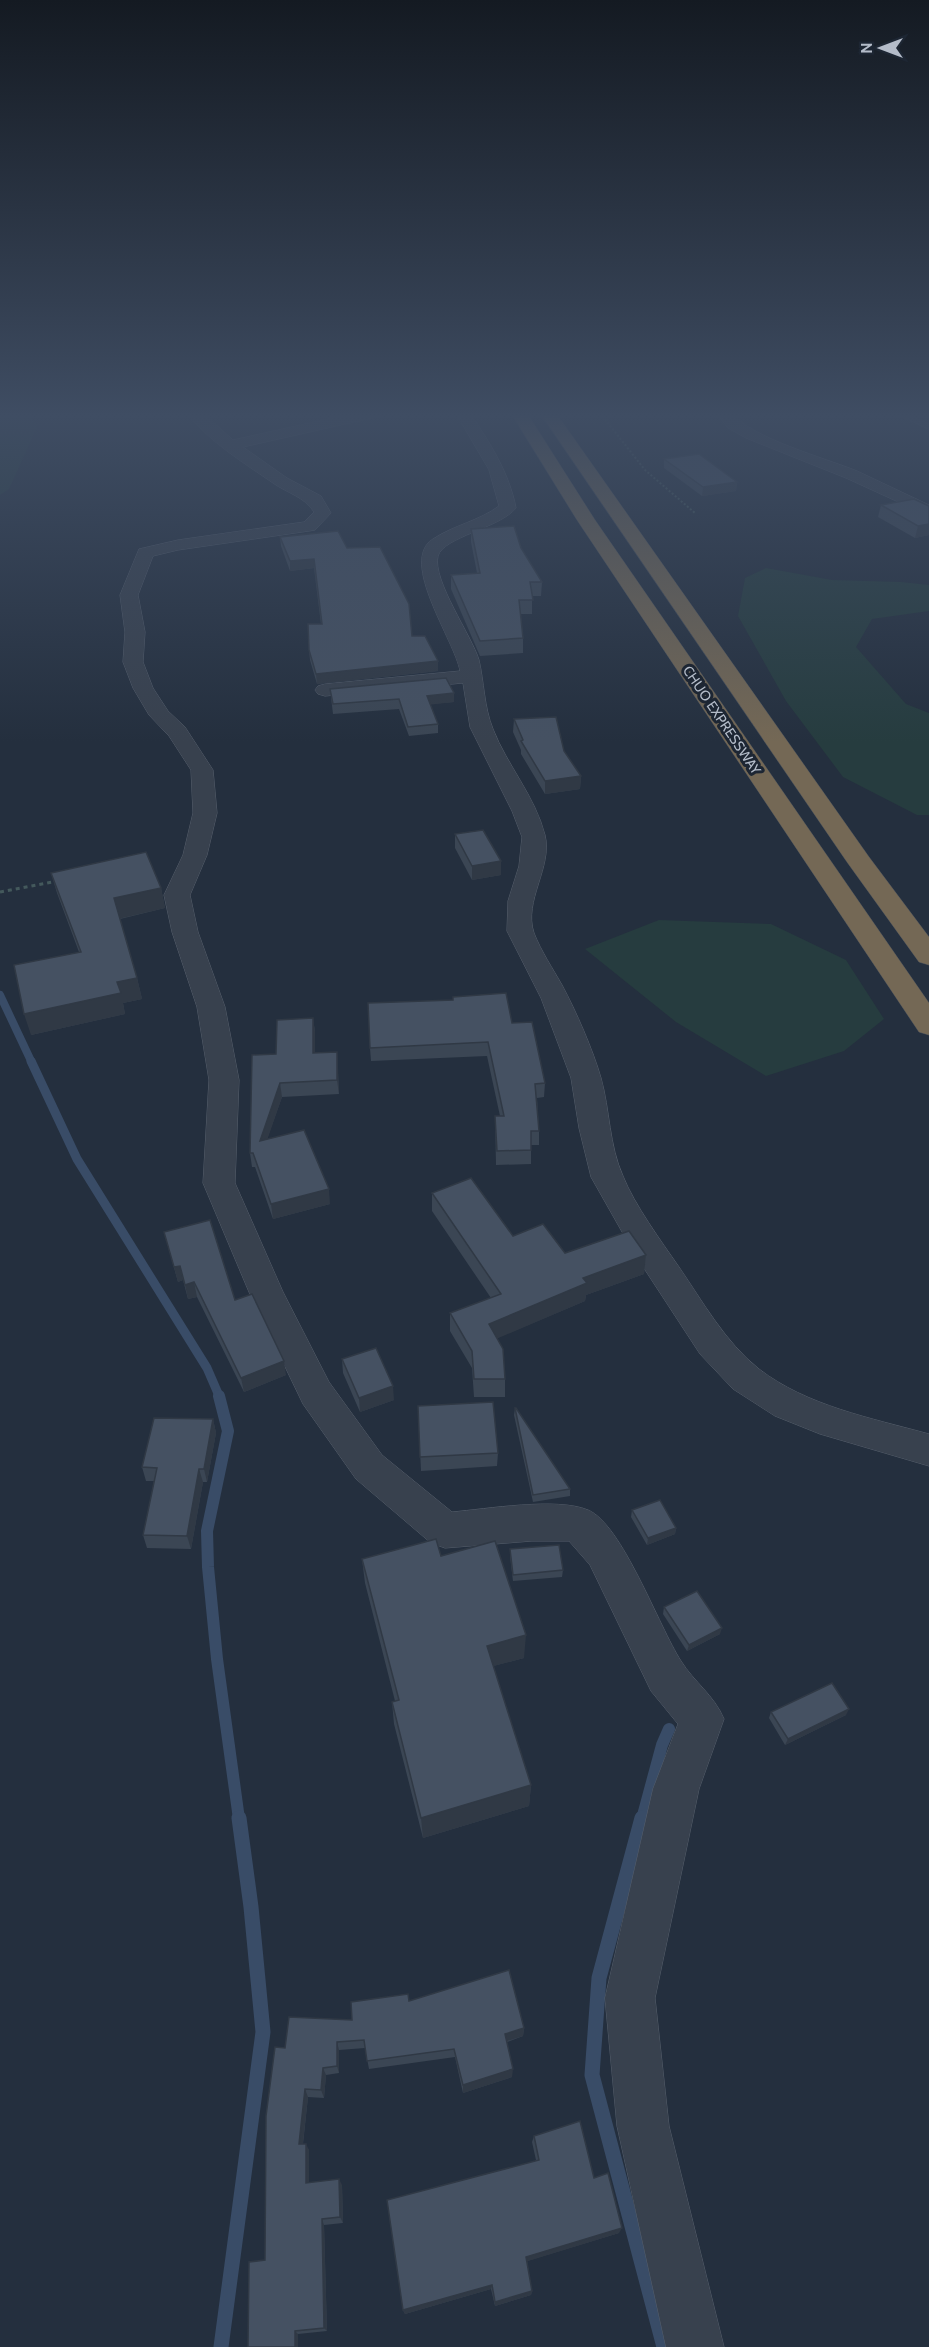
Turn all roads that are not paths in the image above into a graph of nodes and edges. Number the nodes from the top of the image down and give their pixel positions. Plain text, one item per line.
1 (313, 523) edge
2 (484, 523) edge
3 (588, 523) edge
4 (624, 523) edge
5 (473, 676) junction
6 (325, 690) dead end
7 (929, 956) edge
8 (929, 1025) edge
9 (929, 1449) edge
10 (695, 2347) edge

1 - 10 street
2 - 5 street
3 - 8 highway, CHUO EXPRESSWAY
4 - 7 highway, CHUO EXPRESSWAY
5 - 6 street
5 - 9 street

